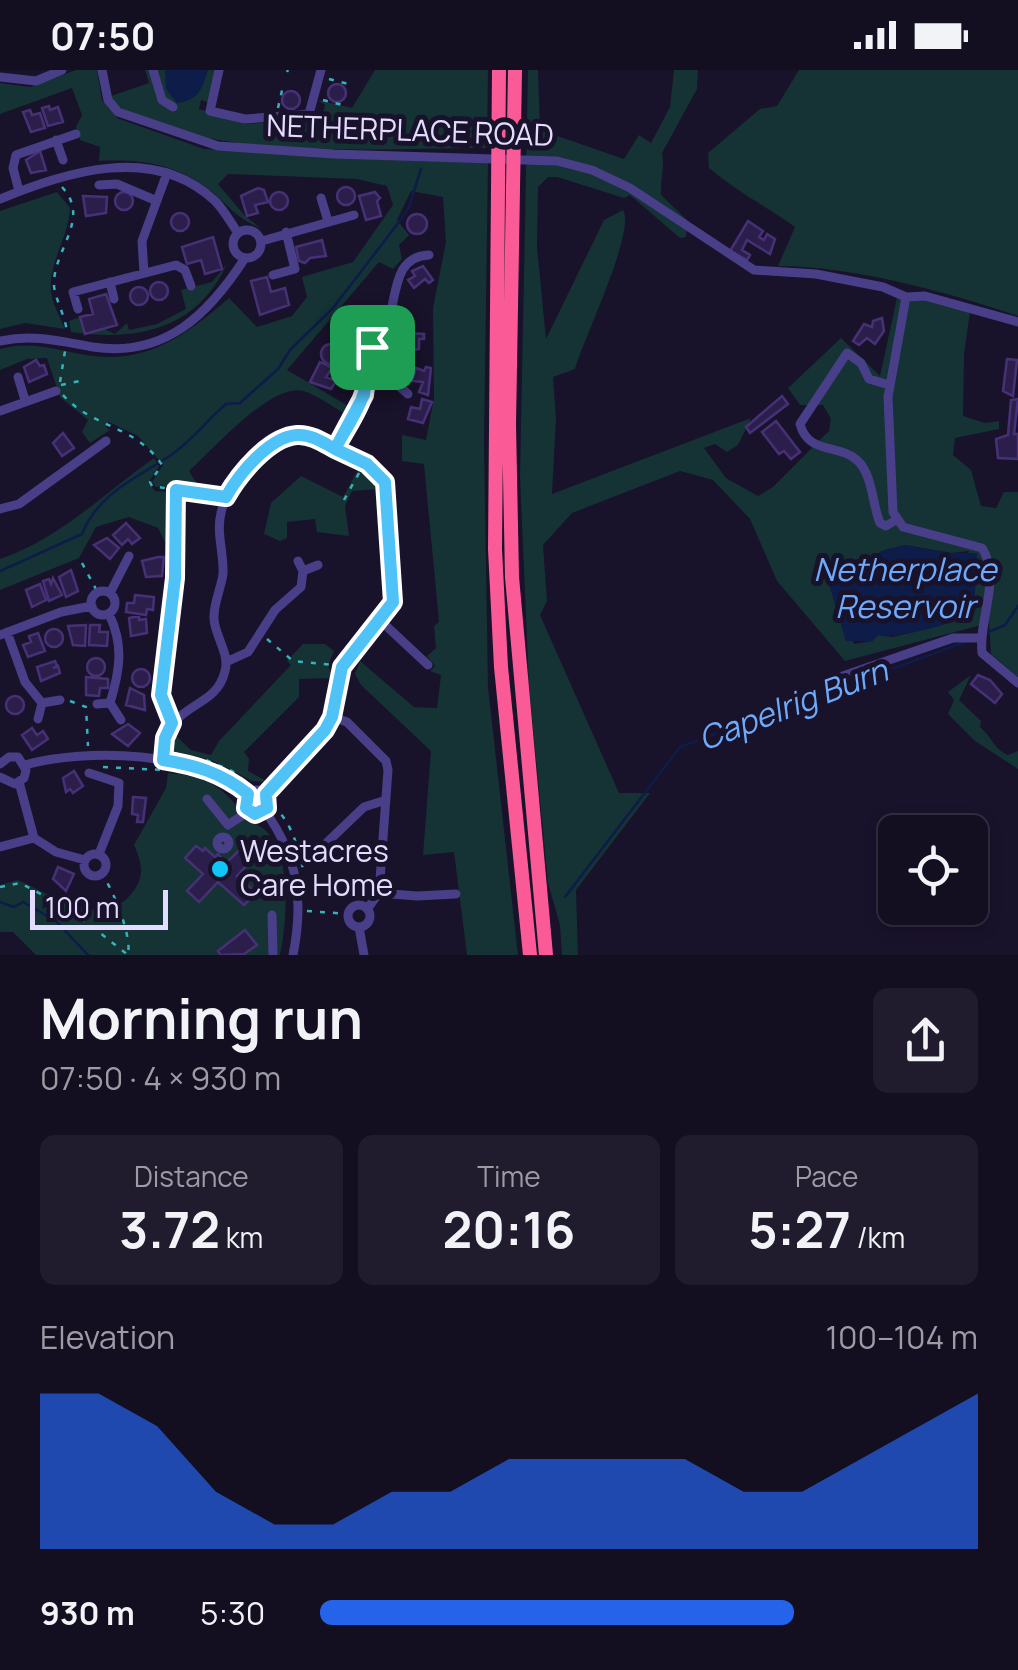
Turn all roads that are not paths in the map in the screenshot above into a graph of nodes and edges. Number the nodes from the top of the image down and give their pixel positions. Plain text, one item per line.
1 (62, 70) edge
2 (102, 70) edge
3 (152, 70) edge
4 (220, 70) edge
5 (498, 70) edge
6 (514, 70) edge
7 (320, 75) edge
8 (0, 77) edge
9 (173, 107) dead end
10 (76, 134) dead end
11 (56, 140) junction
12 (506, 146) junction
13 (63, 160) dead end
14 (506, 164) junction
15 (166, 176) junction
16 (99, 185) dead end
17 (19, 192) junction
18 (321, 198) dead end
19 (0, 199) edge
20 (157, 201) junction
21 (354, 215) dead end
22 (328, 222) junction
23 (286, 232) junction
24 (238, 233) junction
25 (262, 242) junction
26 (405, 246) dead end
27 (429, 255) dead end
28 (245, 258) junction
29 (411, 258) junction
30 (144, 273) junction
31 (273, 275) dead end
32 (110, 282) junction
33 (190, 286) dead end
34 (906, 297) junction
35 (114, 299) dead end
36 (78, 309) dead end
37 (1018, 322) edge
38 (0, 341) edge
39 (372, 347) junction
40 (371, 367) junction
41 (18, 377) dead end
42 (890, 386) junction
43 (58, 388) road end
44 (408, 394) dead end
45 (25, 400) junction
46 (0, 411) edge
47 (81, 442) dead end
48 (106, 442) dead end
49 (335, 449) junction
50 (89, 453) junction
51 (0, 510) edge
52 (896, 520) junction
53 (129, 556) dead end
54 (318, 565) dead end
55 (110, 593) junction
56 (92, 606) junction
57 (108, 614) junction
58 (382, 622) junction
59 (3, 634) edge
60 (980, 638) junction
61 (426, 657) dead end
62 (226, 662) junction
63 (834, 679) dead end
64 (1018, 683) edge
65 (60, 700) road end
66 (110, 702) junction
67 (42, 703) junction
68 (97, 704) dead end
69 (332, 717) junction
70 (38, 718) dead end
71 (121, 720) dead end
72 (0, 748) edge
73 (163, 760) junction
74 (2, 761) edge
75 (25, 765) junction
76 (90, 770) road end
77 (0, 777) edge
78 (134, 777) dead end
79 (19, 782) junction
80 (119, 783) junction
81 (248, 794) junction
82 (266, 794) junction
83 (207, 799) dead end
84 (386, 800) junction
85 (249, 810) junction
86 (265, 811) junction
87 (228, 824) junction
88 (224, 837) dead end
89 (34, 838) junction
90 (329, 842) junction
91 (0, 848) edge
92 (316, 853) dead end
93 (99, 854) junction
94 (339, 854) dead end
95 (85, 860) junction
96 (379, 892) junction
97 (456, 894) dead end
98 (408, 896) junction
99 (367, 908) junction
100 (408, 908) dead end
101 (272, 916) dead end
102 (360, 927) junction
103 (271, 955) edge
104 (293, 955) edge
105 (364, 955) edge
106 (530, 955) edge
107 (546, 955) edge

1 - 8 street
2 - 34 street, NETHERPLACE ROAD
3 - 9 street
4 - 7 street
5 - 12 highway
6 - 12 highway
10 - 11 street
11 - 13 street
11 - 17 street
12 - 14 highway
14 - 106 highway
14 - 107 highway
15 - 17 street
15 - 20 street
15 - 24 street
16 - 20 street
17 - 19 street
18 - 22 street
20 - 30 street
21 - 22 street
22 - 23 street
23 - 25 street
23 - 31 street
24 - 25 street
24 - 28 street
25 - 28 street
26 - 29 street
27 - 29 street
28 - 38 street
29 - 39 street
30 - 32 street
30 - 33 street
32 - 35 street
32 - 36 street
34 - 37 street, NETHERPLACE ROAD
34 - 42 street
39 - 40 street
39 - 40 street
40 - 44 street
40 - 49 street
41 - 45 street
42 - 52 street
42 - 52 street
43 - 45 street
45 - 46 street
47 - 50 street
48 - 50 street
49 - 58 street
49 - 62 street
50 - 51 street
52 - 60 street
53 - 55 street
54 - 62 street
55 - 56 street
55 - 57 street
56 - 57 street
56 - 59 street
57 - 66 street
58 - 61 street
58 - 69 street
59 - 67 street
60 - 63 street
60 - 64 street
62 - 73 street
65 - 67 street
66 - 68 street
66 - 71 street
67 - 70 street
69 - 82 street
69 - 84 street
72 - 74 street
73 - 75 street
73 - 81 street
74 - 75 street
75 - 79 street
76 - 80 street
77 - 79 street
78 - 80 street
79 - 89 street
80 - 93 street
81 - 82 street
81 - 85 street
82 - 86 street
83 - 87 street
84 - 90 street
84 - 96 street
85 - 86 street
85 - 87 street
86 - 104 street
87 - 88 street
89 - 91 street
89 - 95 street
90 - 92 street
90 - 94 street
93 - 95 street
93 - 95 street
96 - 98 street
96 - 99 street
97 - 98 street
98 - 100 street
99 - 102 street
99 - 102 street
101 - 103 street
102 - 105 street

